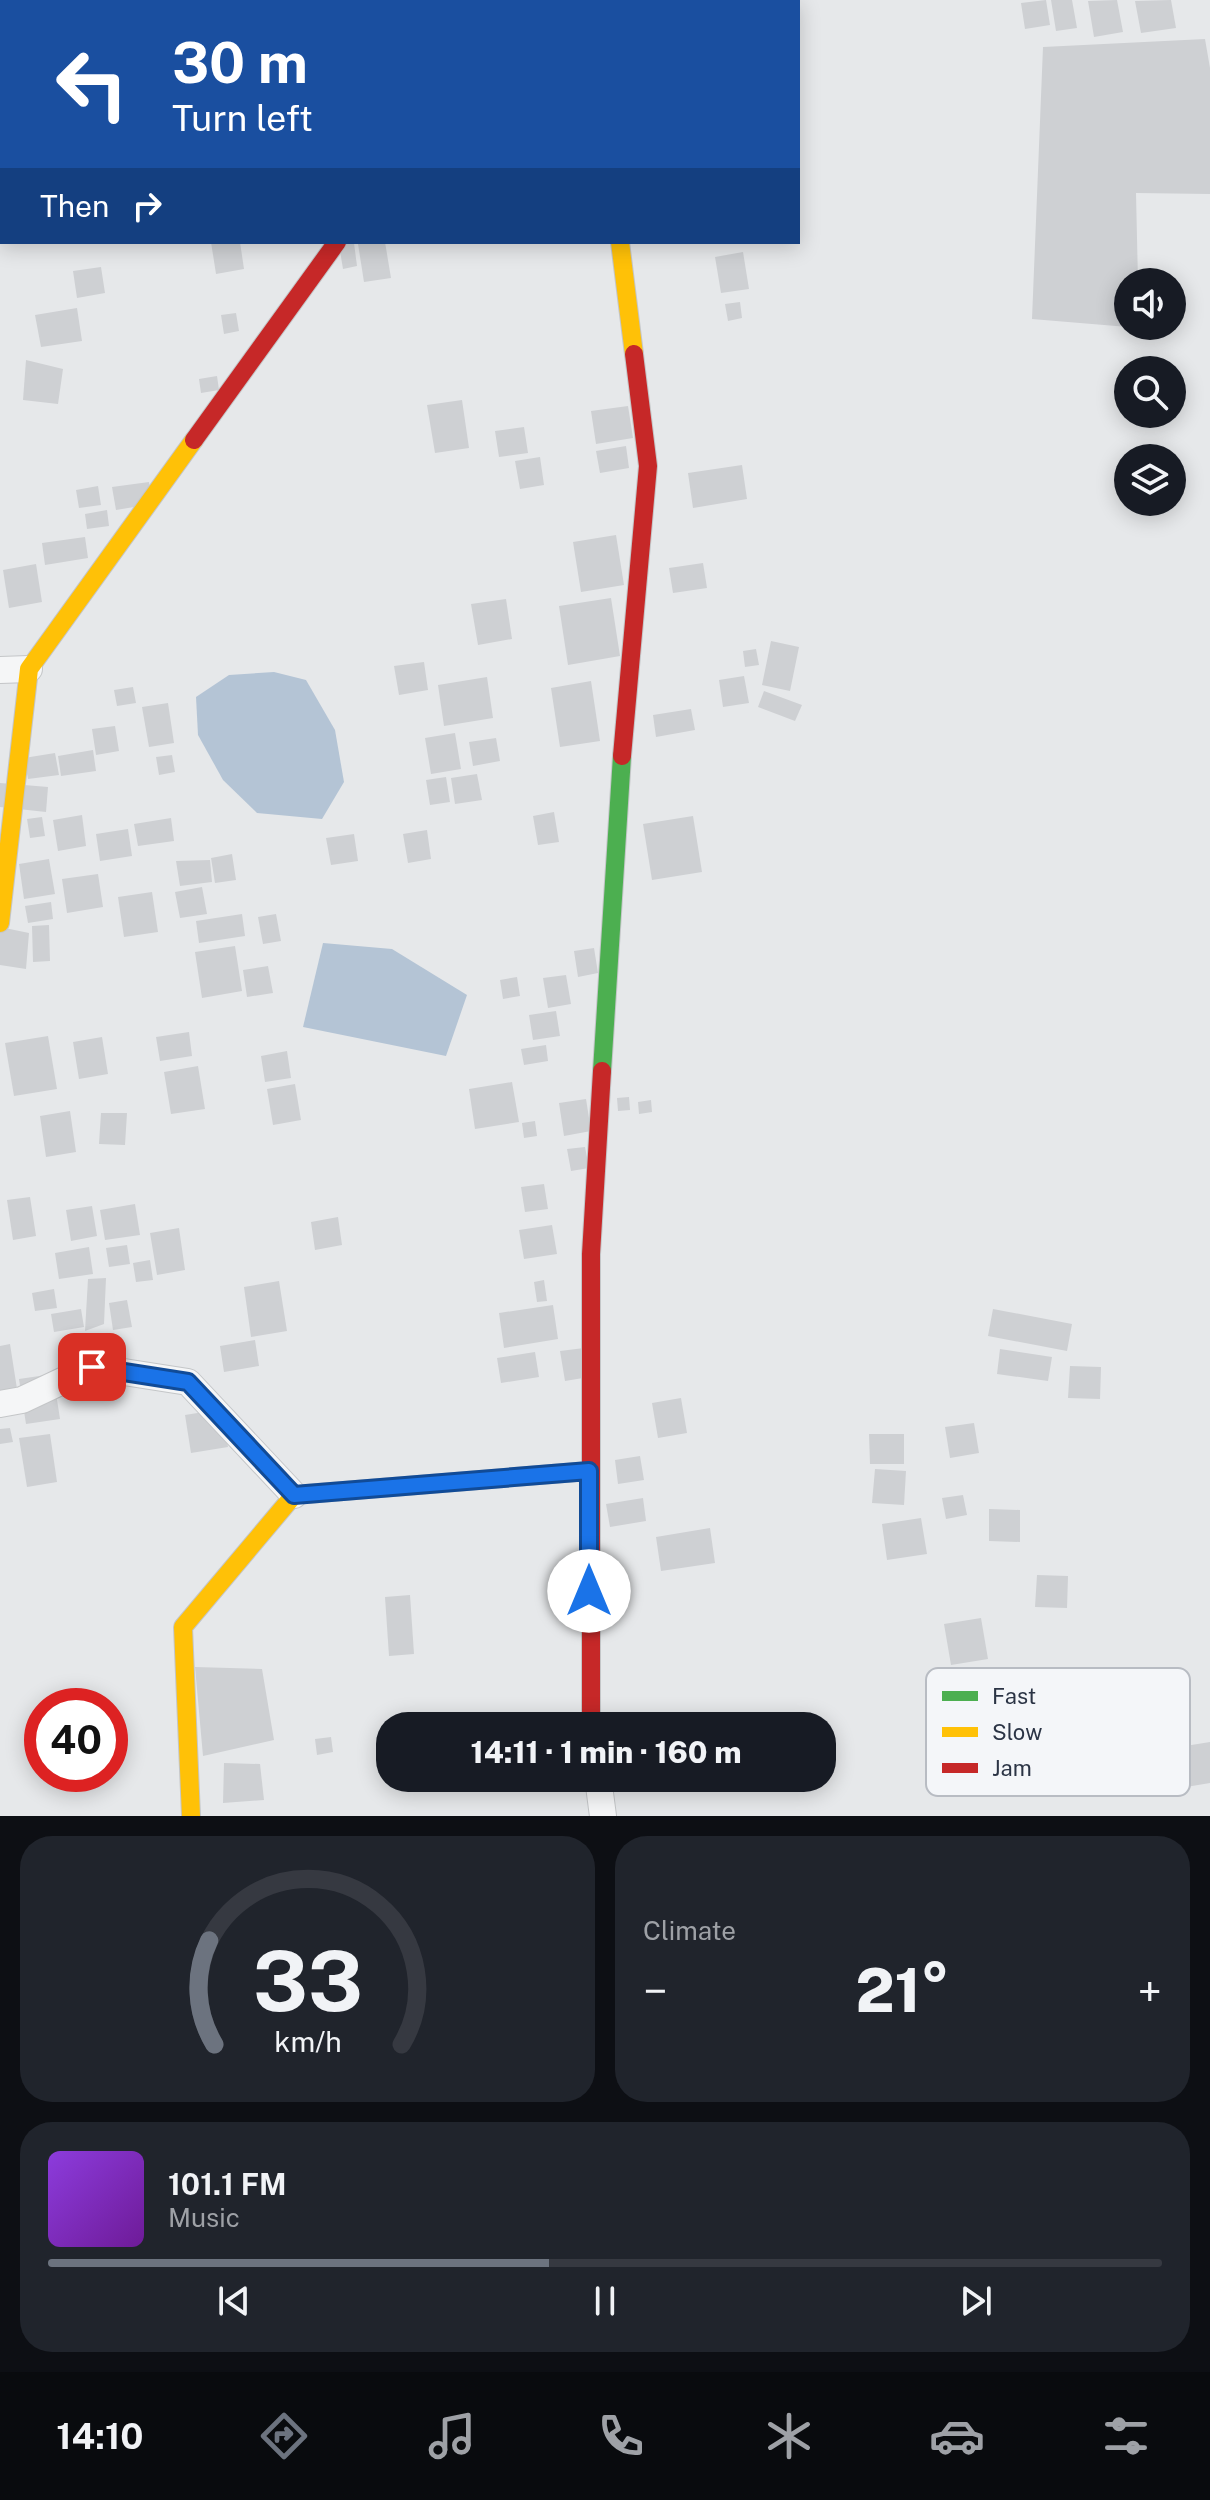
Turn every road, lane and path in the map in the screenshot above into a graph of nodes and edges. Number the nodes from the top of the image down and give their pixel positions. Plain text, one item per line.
1 (336, 244) edge
2 (620, 244) edge
3 (29, 669) junction
4 (0, 670) edge
5 (0, 923) edge
6 (0, 1404) edge
7 (589, 1471) junction
8 (294, 1495) junction
9 (591, 1712) edge
10 (600, 1792) edge
11 (191, 1816) edge
12 (603, 1816) edge

1 - 3 street
2 - 7 street
3 - 4 street
3 - 5 street
6 - 8 street
7 - 8 street
7 - 9 street
8 - 11 street
10 - 12 street

